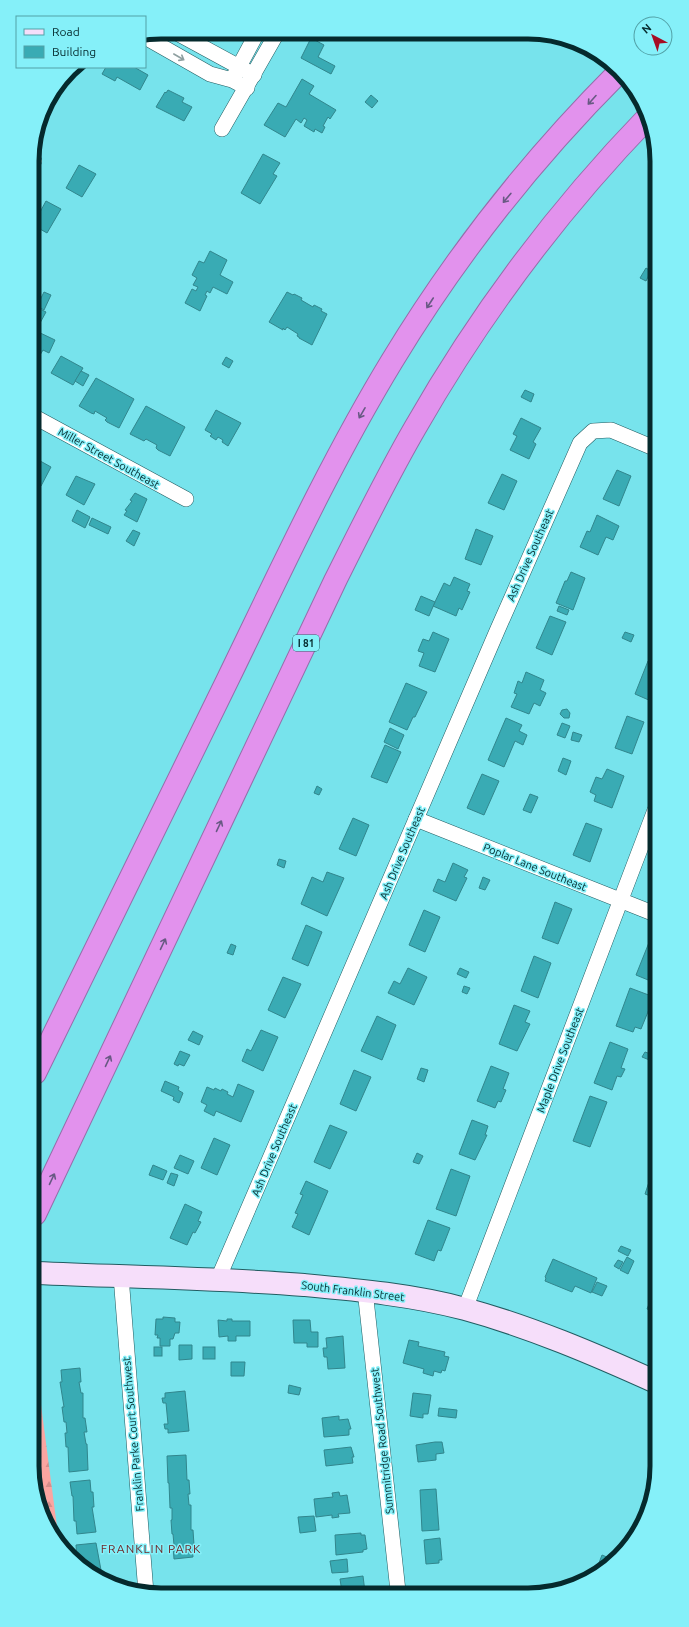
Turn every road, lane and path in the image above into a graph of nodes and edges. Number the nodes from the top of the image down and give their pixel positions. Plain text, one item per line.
1 (185, 39) edge
2 (255, 39) edge
3 (275, 39) edge
4 (150, 40) edge
5 (235, 73) junction
6 (254, 75) junction
7 (615, 76) edge
8 (247, 88) junction
9 (643, 122) edge
10 (222, 129) dead end
11 (39, 419) edge
12 (650, 446) edge
13 (186, 499) dead end
14 (416, 819) junction
15 (650, 823) edge
16 (620, 901) junction
17 (650, 912) edge
18 (39, 1066) edge
19 (39, 1208) edge
20 (39, 1273) edge
21 (121, 1276) junction
22 (218, 1279) junction
23 (365, 1290) junction
24 (465, 1309) junction
25 (650, 1380) edge
26 (146, 1587) edge
27 (398, 1588) edge

1 - 5 street
2 - 5 street
3 - 6 street
4 -> 5 street
5 - 6 street
5 - 8 street
6 - 8 street
7 -> 18 highway
8 - 10 street
19 -> 9 highway, I 81
11 - 13 street, Miller Street Southeast
12 - 14 street, Ash Drive Southeast
14 - 16 street, Poplar Lane Southeast
14 - 22 street, Ash Drive Southeast
15 - 16 street, Maple Drive Southeast
16 - 17 street, Poplar Lane Southeast
16 - 24 street, Maple Drive Southeast
20 - 21 main road, South Franklin Street
21 - 22 main road, South Franklin Street
21 - 26 street, Franklin Parke Court Southwest
22 - 23 main road, South Franklin Street
23 - 24 main road, South Franklin Street
23 - 27 street, Summitridge Road Southwest
24 - 25 main road, South Franklin Street

